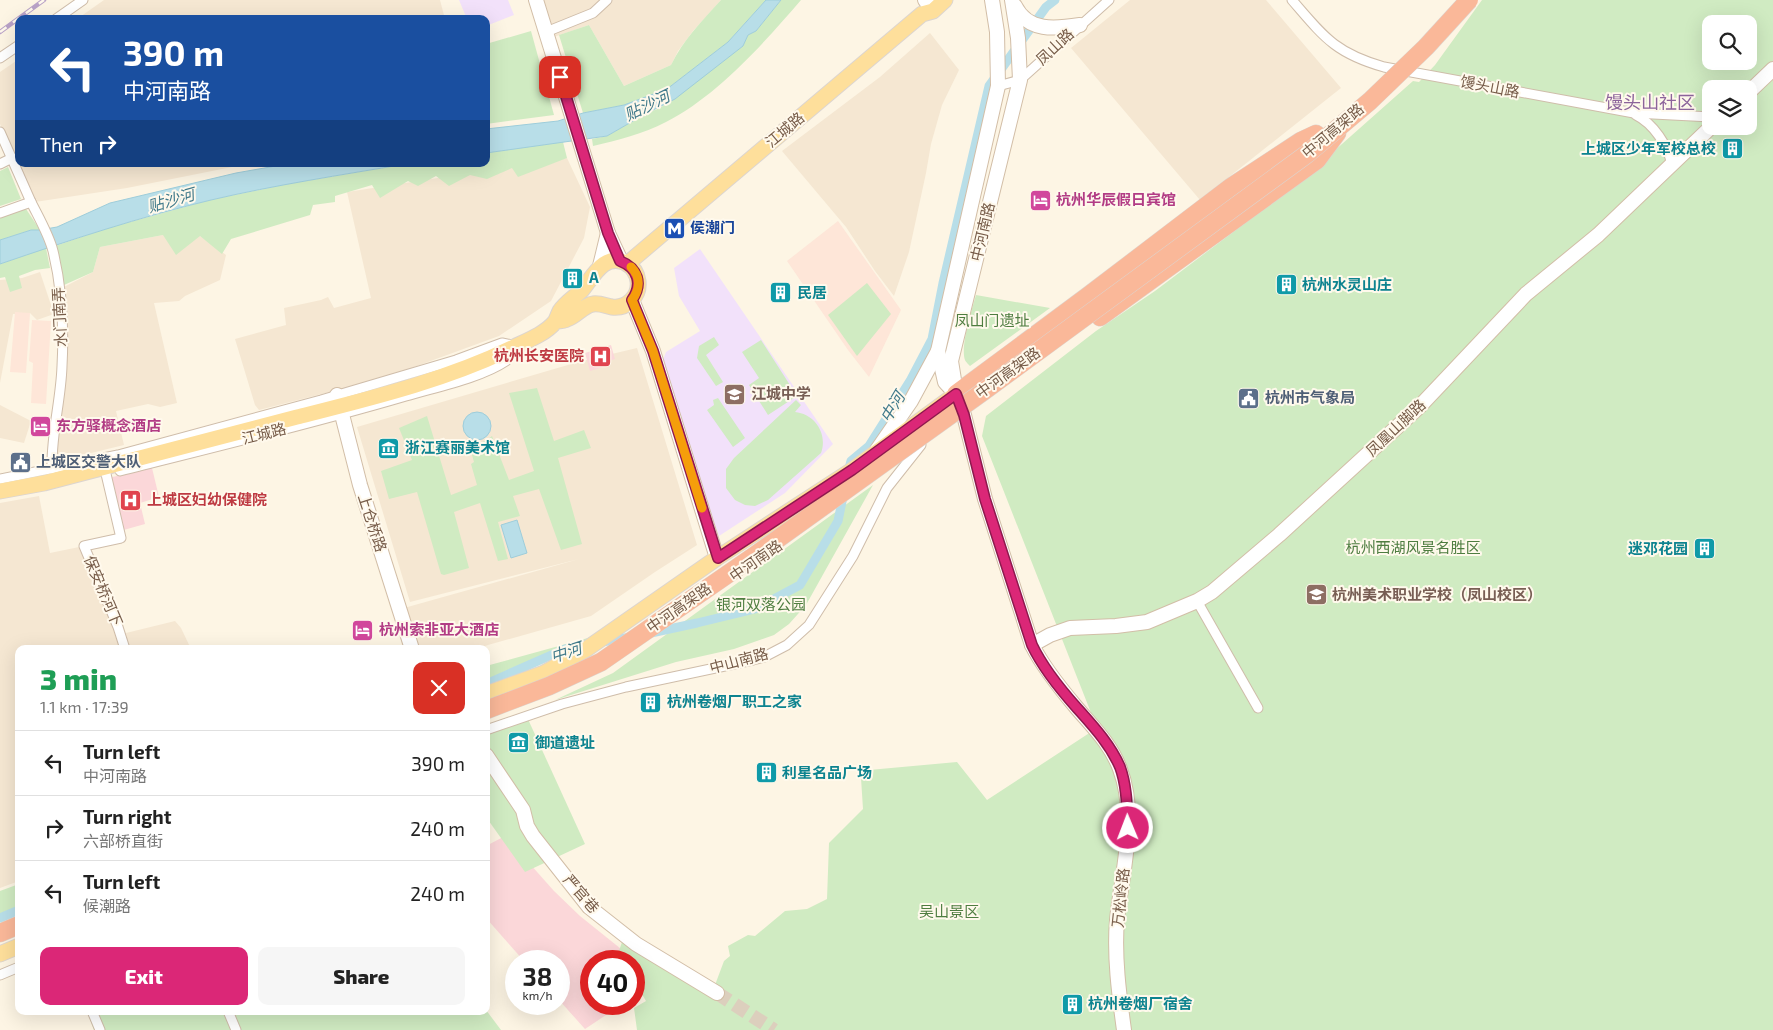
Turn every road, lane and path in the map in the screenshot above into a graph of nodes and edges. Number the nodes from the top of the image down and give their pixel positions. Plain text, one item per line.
1 (83, 0) edge
2 (536, 0) edge
3 (607, 0) edge
4 (945, 0) edge
5 (992, 0) edge
6 (1109, 0) edge
7 (1292, 0) edge
8 (1454, 0) edge
9 (1469, 0) edge
10 (1012, 1) edge
11 (929, 5) edge
12 (62, 15) edge
13 (1080, 25) junction
14 (546, 32) junction
15 (15, 48) edge
16 (0, 58) edge
17 (1773, 70) edge
18 (1020, 80) junction
19 (998, 84) junction
20 (1757, 85) edge
21 (1634, 113) junction
22 (1702, 117) edge
23 (1343, 124) junction
24 (0, 132) edge
25 (1316, 134) junction
26 (1703, 135) edge
27 (12, 158) junction
28 (0, 164) edge
29 (1672, 164) junction
30 (15, 165) edge
31 (16, 167) edge
32 (31, 202) junction
33 (0, 213) edge
34 (608, 233) junction
35 (624, 262) junction
36 (597, 270) junction
37 (632, 300) junction
38 (604, 304) junction
39 (556, 321) junction
40 (938, 351) junction
41 (956, 394) junction
42 (340, 405) junction
43 (964, 415) junction
44 (921, 445) junction
45 (875, 453) junction
46 (52, 469) junction
47 (106, 474) junction
48 (0, 479) edge
49 (0, 491) edge
50 (0, 498) edge
51 (717, 554) junction
52 (1197, 601) junction
53 (124, 645) edge
54 (411, 645) edge
55 (1032, 645) junction
56 (490, 693) edge
57 (490, 698) edge
58 (490, 708) edge
59 (1258, 708) dead end
60 (490, 715) edge
61 (490, 729) edge
62 (490, 761) edge
63 (15, 919) edge
64 (0, 925) edge
65 (15, 928) edge
66 (0, 934) edge
67 (15, 938) edge
68 (0, 944) edge
69 (15, 948) edge
70 (0, 954) edge
71 (15, 968) edge
72 (0, 975) edge
73 (717, 993) tunnel mouth
74 (94, 1015) edge
75 (230, 1015) edge
76 (100, 1030) edge
77 (236, 1030) edge
78 (1124, 1030) edge

1 - 12 street
2 - 14 street
3 - 14 street
4 - 11 main road, 江城路
5 - 19 street, 中河南路
6 - 13 street, 凤山路
7 - 21 street, 馒头山路
8 - 25 highway, 中河高架路
9 - 23 highway, 中河高架路, bridge
10 - 13 street
10 - 18 street, 中河南路
11 - 35 main road, 江城路
13 - 18 street, 凤山路
14 - 34 street
15 - 16 street
17 - 20 street
18 - 19 street, 凤山路
18 - 41 street, 中河南路
19 - 40 street, 中河南路
21 - 22 street, 馒头山路
21 - 29 street
23 - 43 highway, bridge
23 - 58 highway, 中河高架路, bridge
24 - 27 street, 水门南弄
25 - 41 highway
25 - 57 highway, 中河高架路
26 - 29 street, 凤凰山脚路
27 - 28 street
27 - 30 street, 水门南弄
29 - 52 street, 凤凰山脚路
31 - 32 street, 水门南弄
32 - 33 street
32 - 46 street, 水门南弄
34 - 35 street
34 - 36 street
35 - 36 main road, 江城路
35 - 37 main road
36 - 38 main road
36 - 39 main road, 江城路
37 - 38 main road, 江城路
37 - 51 street
38 - 39 main road, 江城路
39 - 42 main road, 江城路
40 - 41 street
40 - 45 street, 中河南路
41 - 43 street, 万松岭路
41 - 45 main road, 中河南路
42 - 46 street, 江城路
42 - 47 street, 江城路
42 - 49 main road, 江城路
42 - 54 street, 上仓桥路
43 - 44 main road, 中河南路
43 - 55 street, 万松岭路
44 - 60 main road, 中河南路
44 - 61 street, 中山南路
45 - 51 main road, 中河南路
46 - 48 street, 江城路
47 - 50 street, 江城路
47 - 53 street, 保安桥河下
51 - 56 main road, 中河南路
52 - 55 street, 凤凰山脚路
52 - 59 street
55 - 78 street, 万松岭路
62 - 73 street, 严官巷
63 - 64 main road
65 - 66 highway
67 - 68 highway
69 - 70 main road
71 - 72 street
74 - 76 street
75 - 77 street

